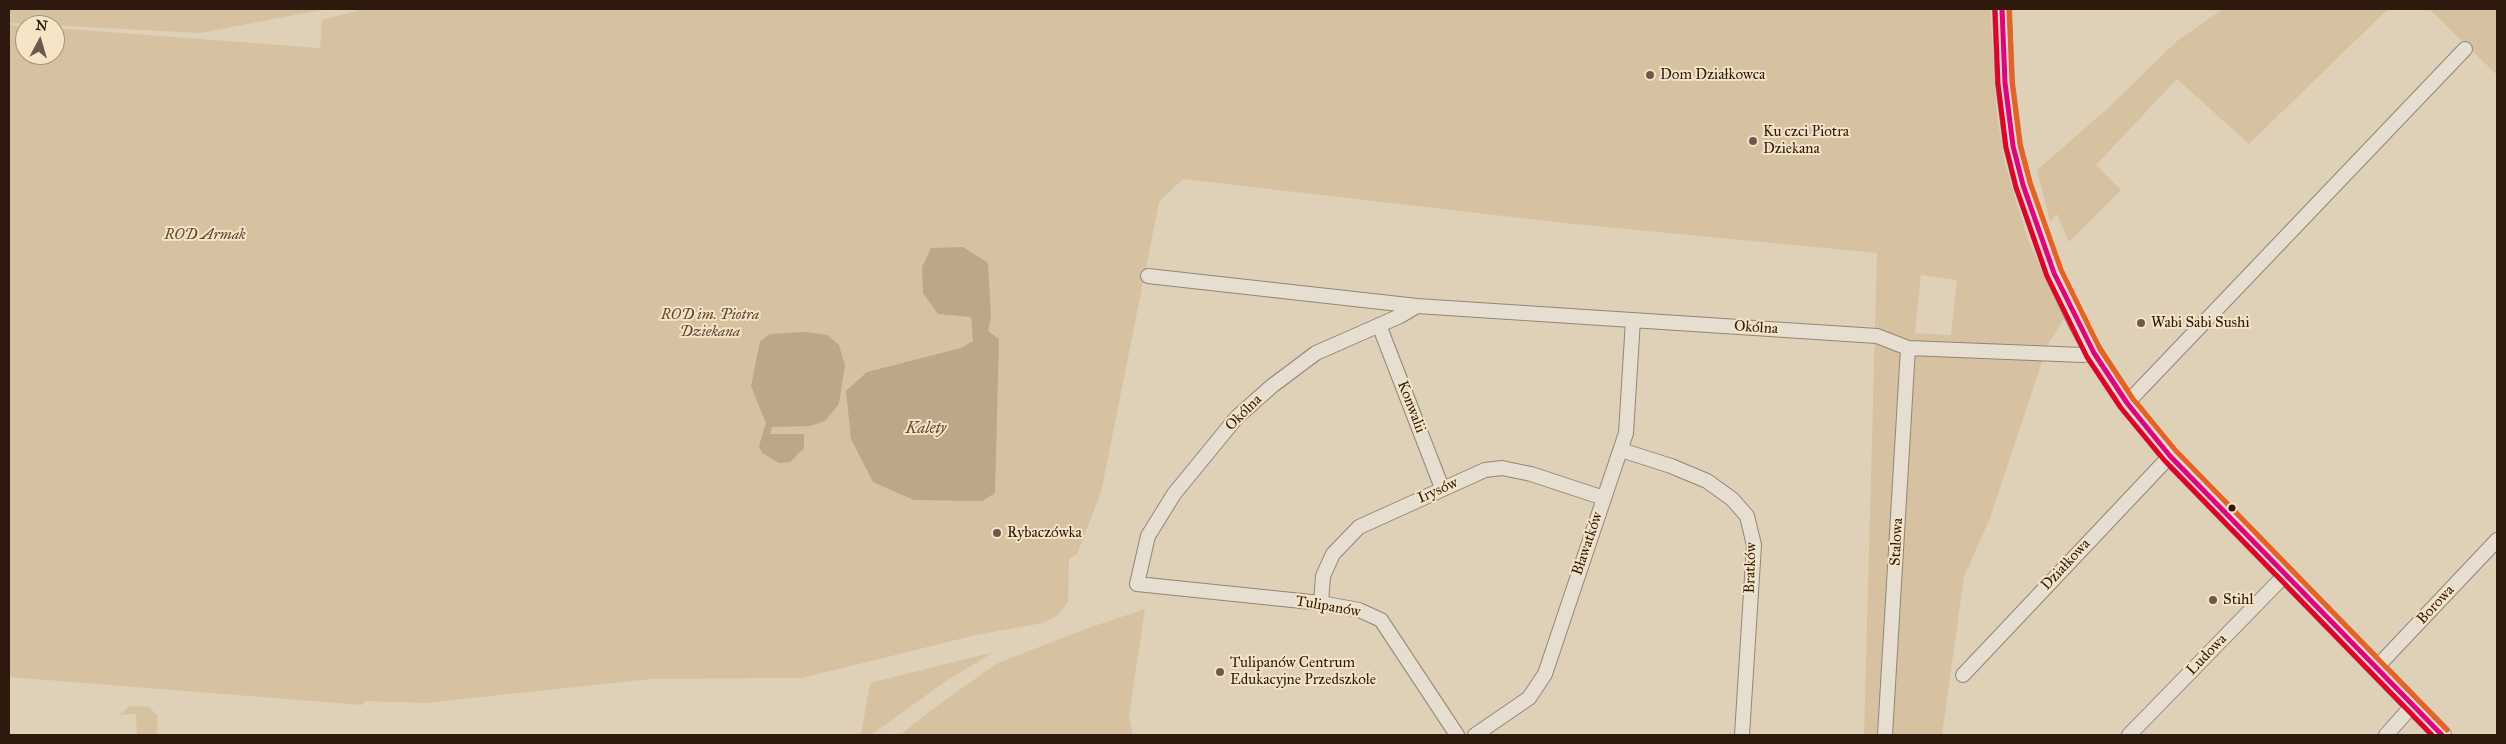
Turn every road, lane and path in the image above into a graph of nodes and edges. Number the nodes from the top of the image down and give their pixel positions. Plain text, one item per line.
1 (2002, 9) edge
2 (2465, 49) dead end
3 (1148, 276) dead end
4 (1417, 306) junction
5 (1633, 320) junction
6 (1379, 325) junction
7 (1908, 348) junction
8 (2094, 353) junction
9 (2127, 403) junction
10 (1621, 450) junction
11 (2170, 456) junction
12 (1442, 488) junction
13 (1604, 498) junction
14 (2497, 540) edge
15 (2285, 575) junction
16 (1137, 584) joint
17 (1321, 603) junction
18 (2375, 669) junction
19 (1963, 675) dead end
20 (2412, 706) junction
21 (1457, 735) edge
22 (1475, 735) edge
23 (1742, 735) edge
24 (1886, 735) edge
25 (2129, 735) edge
26 (2386, 735) edge
27 (2442, 735) edge

1 - 8 street
2 - 9 street
3 - 4 street, Okólna
4 - 5 street, Okólna
4 - 6 street, Okólna
5 - 7 street, Okólna
5 - 10 street, Bławatków
6 - 12 street, Konwalii
6 - 16 street, Okólna
7 - 8 street, Okólna
7 - 24 street, Stalowa
8 - 9 street
9 - 11 street
10 - 13 street, Bławatków
10 - 23 street, Bratków
11 - 15 street
11 - 19 street, Działkowa
12 - 13 street, Irysów
12 - 17 street, Irysów
13 - 22 street, Bławatków
14 - 18 street, Borowa
15 - 18 street
15 - 25 street, Ludowa
16 - 17 street, Tulipanów
17 - 21 street, Tulipanów
18 - 20 street
20 - 26 street
20 - 27 street

